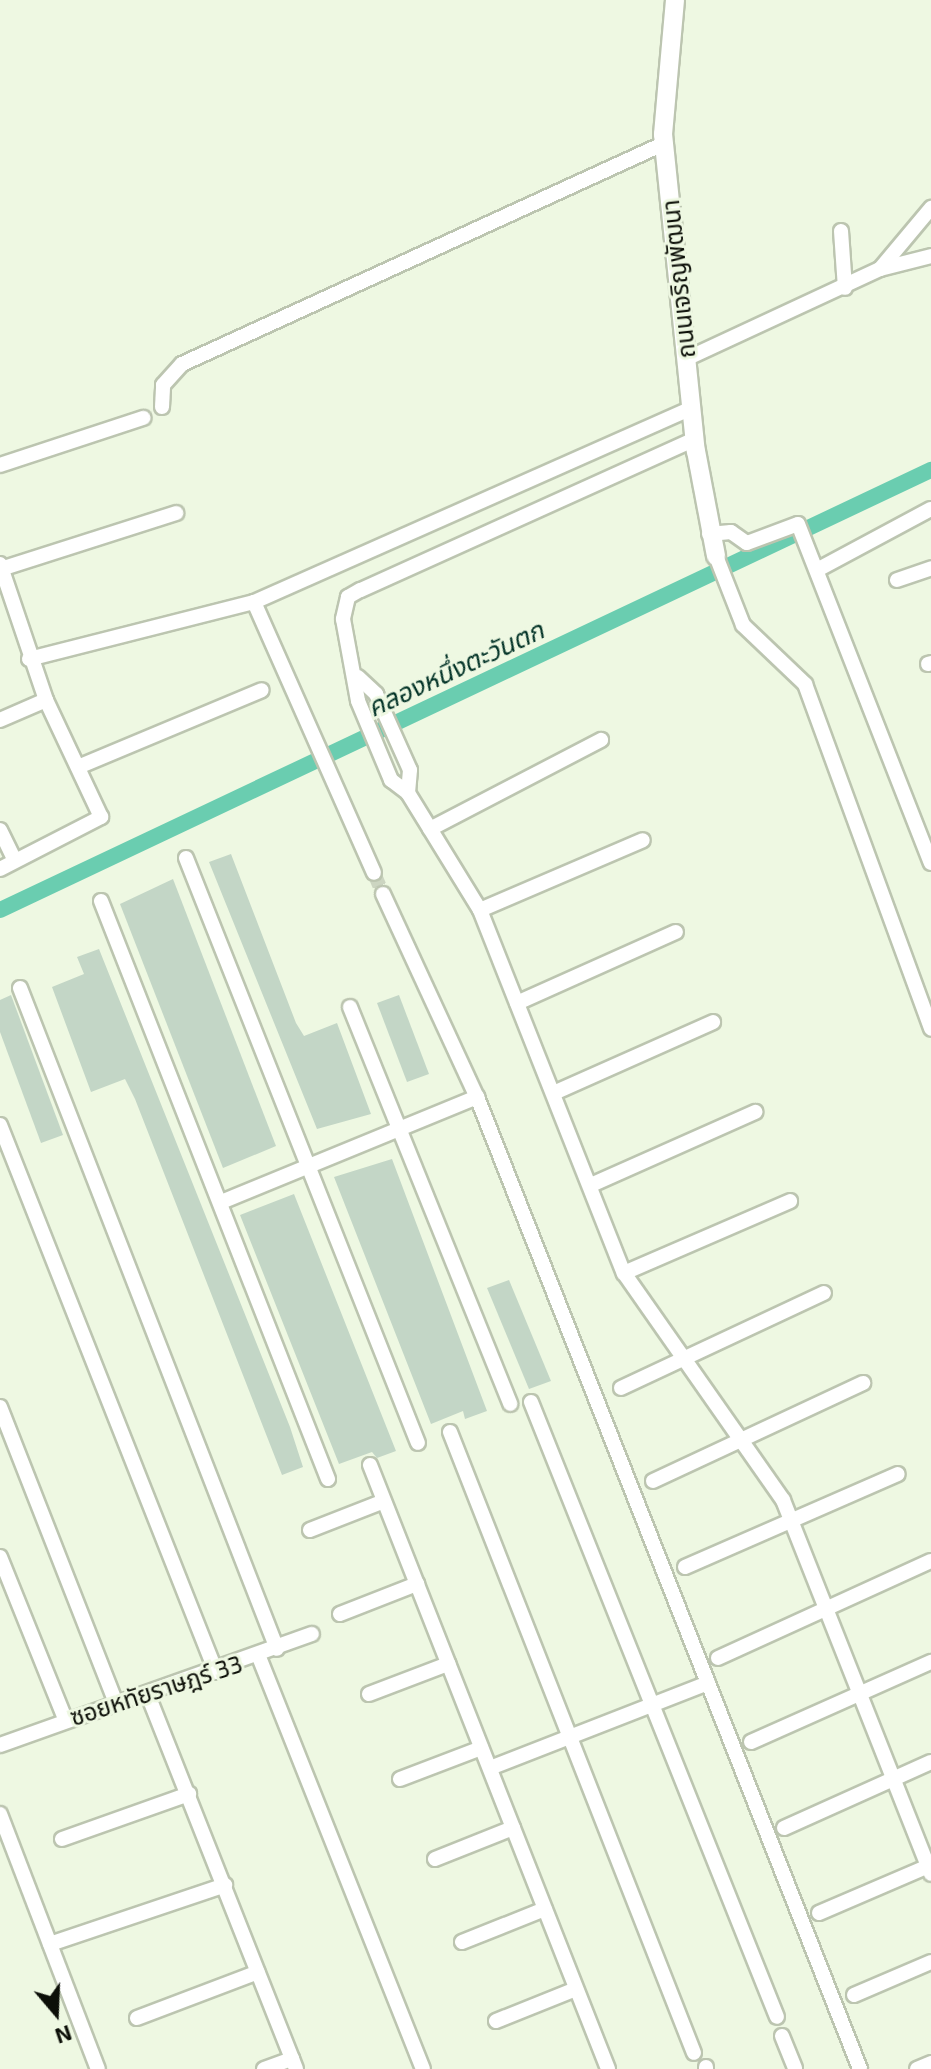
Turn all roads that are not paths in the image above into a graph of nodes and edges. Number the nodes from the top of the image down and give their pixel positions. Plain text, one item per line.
1 (675, 0) edge
2 (663, 144) junction
3 (931, 208) edge
4 (926, 230) edge
5 (841, 231) dead end
6 (931, 256) edge
7 (880, 269) junction
8 (845, 288) junction
9 (686, 359) junction
10 (162, 407) dead end
11 (692, 408) junction
12 (143, 418) dead end
13 (695, 439) junction
14 (0, 465) edge
15 (931, 509) edge
16 (176, 513) dead end
17 (709, 534) junction
18 (716, 556) joint
19 (1, 566) edge
20 (815, 566) junction
21 (931, 568) edge
22 (897, 580) dead end
23 (254, 602) junction
24 (29, 659) junction
25 (358, 677) junction
26 (262, 690) dead end
27 (46, 700) junction
28 (0, 720) edge
29 (601, 740) dead end
30 (78, 767) junction
31 (408, 793) junction
32 (430, 829) junction
33 (0, 830) edge
34 (643, 840) dead end
35 (186, 858) dead end
36 (15, 861) junction
37 (931, 863) edge
38 (0, 869) edge
39 (374, 873) tunnel mouth
40 (383, 894) tunnel mouth
41 (101, 901) dead end
42 (480, 910) junction
43 (676, 932) dead end
44 (20, 988) dead end
45 (517, 1003) junction
46 (350, 1007) dead end
47 (713, 1022) dead end
48 (931, 1029) edge
49 (556, 1092) junction
50 (477, 1097) junction
51 (755, 1112) dead end
52 (0, 1125) edge
53 (401, 1132) junction
54 (310, 1167) junction
55 (591, 1185) junction
56 (790, 1201) dead end
57 (221, 1202) junction
58 (624, 1273) junction
59 (824, 1293) dead end
60 (678, 1356) junction
61 (863, 1383) dead end
62 (621, 1388) dead end
63 (531, 1402) dead end
64 (510, 1404) dead end
65 (0, 1407) edge
66 (450, 1432) dead end
67 (740, 1438) junction
68 (418, 1443) dead end
69 (370, 1465) dead end
70 (898, 1474) dead end
71 (328, 1479) dead end
72 (653, 1481) dead end
73 (384, 1501) junction
74 (790, 1521) junction
75 (310, 1530) dead end
76 (0, 1557) edge
77 (931, 1561) edge
78 (685, 1567) dead end
79 (417, 1584) junction
80 (824, 1609) junction
81 (340, 1614) dead end
82 (312, 1634) dead end
83 (277, 1649) junction
84 (259, 1657) junction
85 (718, 1658) dead end
86 (931, 1662) edge
87 (448, 1664) junction
88 (216, 1672) junction
89 (708, 1683) junction
90 (369, 1694) dead end
91 (148, 1695) junction
92 (860, 1697) junction
93 (117, 1705) junction
94 (652, 1705) junction
95 (65, 1719) junction
96 (570, 1737) junction
97 (751, 1742) dead end
98 (0, 1745) edge
99 (481, 1748) junction
100 (931, 1762) edge
101 (490, 1768) junction
102 (400, 1779) dead end
103 (893, 1780) junction
104 (189, 1794) junction
105 (0, 1814) edge
106 (513, 1828) junction
107 (784, 1828) dead end
108 (62, 1839) dead end
109 (435, 1859) dead end
110 (930, 1868) edge
111 (225, 1885) junction
112 (545, 1909) junction
113 (819, 1913) dead end
114 (462, 1942) dead end
115 (50, 1944) junction
116 (931, 1962) edge
117 (258, 1972) junction
118 (576, 1989) junction
119 (854, 1995) dead end
120 (777, 2017) dead end
121 (137, 2018) dead end
122 (496, 2021) dead end
123 (782, 2036) dead end
124 (694, 2053) dead end
125 (931, 2063) edge
126 (294, 2064) edge
127 (98, 2069) edge
128 (264, 2069) edge
129 (423, 2069) edge
130 (608, 2069) edge
131 (795, 2069) edge
132 (860, 2069) edge
133 (917, 2069) edge

1 - 2 street, ถนนเจริญพัฒนา
2 - 9 street, ถนนเจริญพัฒนา
2 - 10 street
3 - 4 street
4 - 7 street
5 - 8 street
6 - 7 street
7 - 8 street
8 - 9 street
9 - 11 street, ถนนเจริญพัฒนา
11 - 13 street, ถนนเจริญพัฒนา
11 - 23 street
12 - 14 street
13 - 17 street, ถนนเจริญพัฒนา
13 - 25 street
15 - 20 street
16 - 19 street
17 - 18 street, ถนนเจริญพัฒนา
17 - 20 street
18 - 48 street
19 - 24 street
20 - 37 street
21 - 22 street
23 - 24 street
23 - 39 street
24 - 27 street
25 - 31 street
25 - 31 street
26 - 30 street
27 - 28 street
27 - 30 street
29 - 32 street
30 - 36 street
31 - 32 street
32 - 42 street
33 - 36 street
34 - 42 street
35 - 54 street
36 - 38 street
40 - 50 street
41 - 57 street
42 - 45 street
43 - 45 street
44 - 83 street
45 - 49 street
46 - 53 street
47 - 49 street
49 - 55 street
50 - 53 street
50 - 89 street
51 - 55 street
52 - 88 street
53 - 54 street
53 - 64 street
54 - 57 street
54 - 68 street
55 - 58 street
56 - 58 street
57 - 71 street
58 - 60 street
59 - 60 street
60 - 62 street
60 - 67 street
61 - 67 street
63 - 94 street
65 - 93 street
66 - 96 street
67 - 72 street
67 - 74 street
69 - 73 street
70 - 74 street
73 - 75 street
73 - 79 street
74 - 78 street
74 - 80 street
76 - 95 street
77 - 80 street
79 - 81 street
79 - 87 street
80 - 85 street
80 - 92 street
82 - 83 street, ซอยหทัยราษฎร์ 33
83 - 84 street, ซอยหทัยราษฎร์ 33
84 - 88 street, ซอยหทัยราษฎร์ 33
84 - 129 street
86 - 92 street
87 - 90 street
87 - 99 street
88 - 91 street, ซอยหทัยราษฎร์ 33
89 - 94 street
89 - 132 street
91 - 93 street, ซอยหทัยราษฎร์ 33
91 - 104 street
92 - 97 street
92 - 103 street
93 - 95 street, ซอยหทัยราษฎร์ 33
94 - 96 street
94 - 120 street
95 - 98 street, ซอยหทัยราษฎร์ 33
96 - 101 street
96 - 124 street
99 - 101 street
99 - 102 street
100 - 103 street
101 - 106 street
103 - 107 street
103 - 110 street
104 - 108 street
104 - 111 street
105 - 115 street
106 - 109 street
106 - 112 street
110 - 113 street
111 - 115 street
111 - 117 street
112 - 114 street
112 - 118 street
115 - 127 street
116 - 119 street
117 - 121 street
117 - 126 street
118 - 122 street
118 - 130 street
123 - 131 street
125 - 133 street
126 - 128 street

